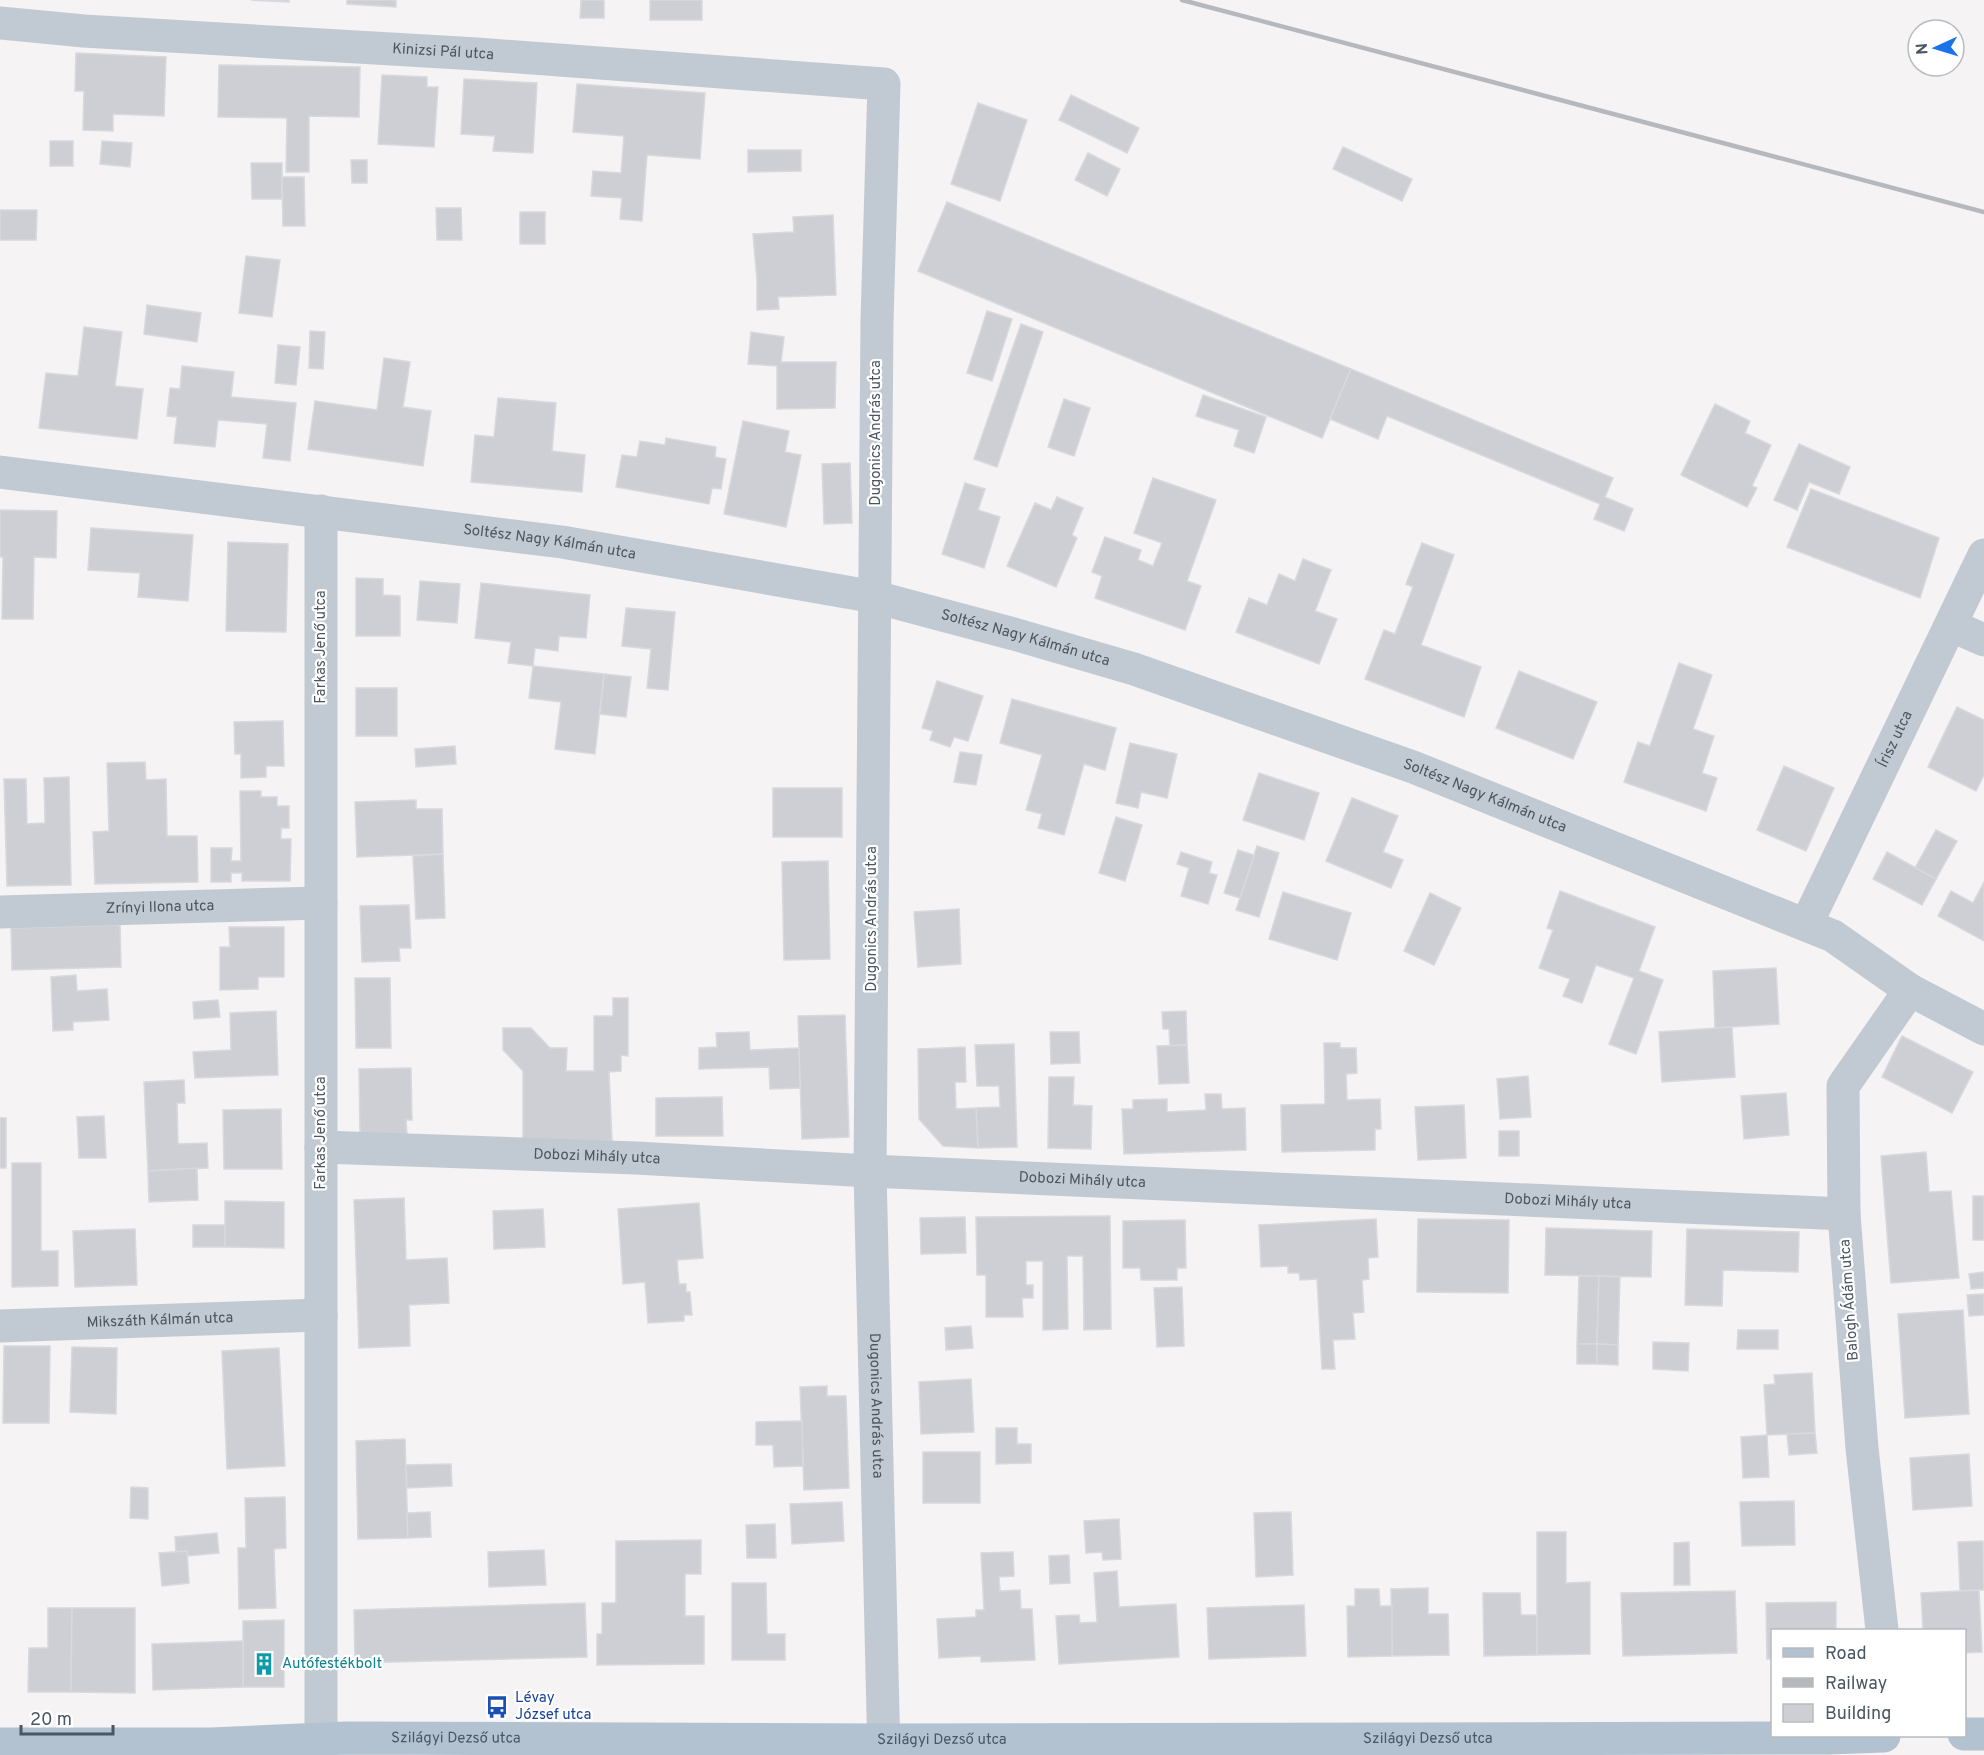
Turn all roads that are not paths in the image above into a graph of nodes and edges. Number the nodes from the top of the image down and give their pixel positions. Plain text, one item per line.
1 (0, 23) edge
2 (885, 84) joint
3 (0, 472) edge
4 (321, 511) junction
5 (1984, 555) edge
6 (875, 597) junction
7 (1952, 626) junction
8 (1984, 640) edge
9 (321, 903) junction
10 (0, 912) edge
11 (1806, 925) junction
12 (1910, 990) junction
13 (1984, 1029) edge
14 (321, 1147) junction
15 (870, 1171) junction
16 (1844, 1214) junction
17 (321, 1315) junction
18 (0, 1326) edge
19 (1882, 1629) edge
20 (1966, 1734) edge
21 (1984, 1734) edge
22 (1844, 1737) edge
23 (1892, 1737) edge
24 (0, 1744) edge
25 (321, 1747) edge
26 (884, 1748) edge
27 (1894, 1755) edge

1 - 2 street, Kinizsi Pál utca
2 - 6 street, Dugonics András utca
3 - 4 street, Soltész Nagy Kálmán utca
4 - 6 street, Soltész Nagy Kálmán utca
4 - 9 street, Farkas Jenő utca
5 - 7 street, Írisz utca
6 - 11 street, Soltész Nagy Kálmán utca
6 - 15 street, Dugonics András utca
7 - 8 street
7 - 11 street, Írisz utca
9 - 10 street, Zrínyi Ilona utca
9 - 14 street, Farkas Jenő utca
11 - 12 street, Soltész Nagy Kálmán utca
12 - 13 street, Soltész Nagy Kálmán utca
12 - 16 street, Balogh Ádám utca
14 - 15 street, Dobozi Mihály utca
14 - 17 street, Farkas Jenő utca
15 - 16 street, Dobozi Mihály utca
15 - 26 street, Dugonics András utca
16 - 19 street, Balogh Ádám utca
17 - 18 street, Mikszáth Kálmán utca
17 - 25 street, Farkas Jenő utca
20 - 21 main road
22 - 26 main road, Szilágyi Dezső utca
23 - 27 street
24 - 25 main road, Szilágyi Dezső utca
25 - 26 main road, Szilágyi Dezső utca

